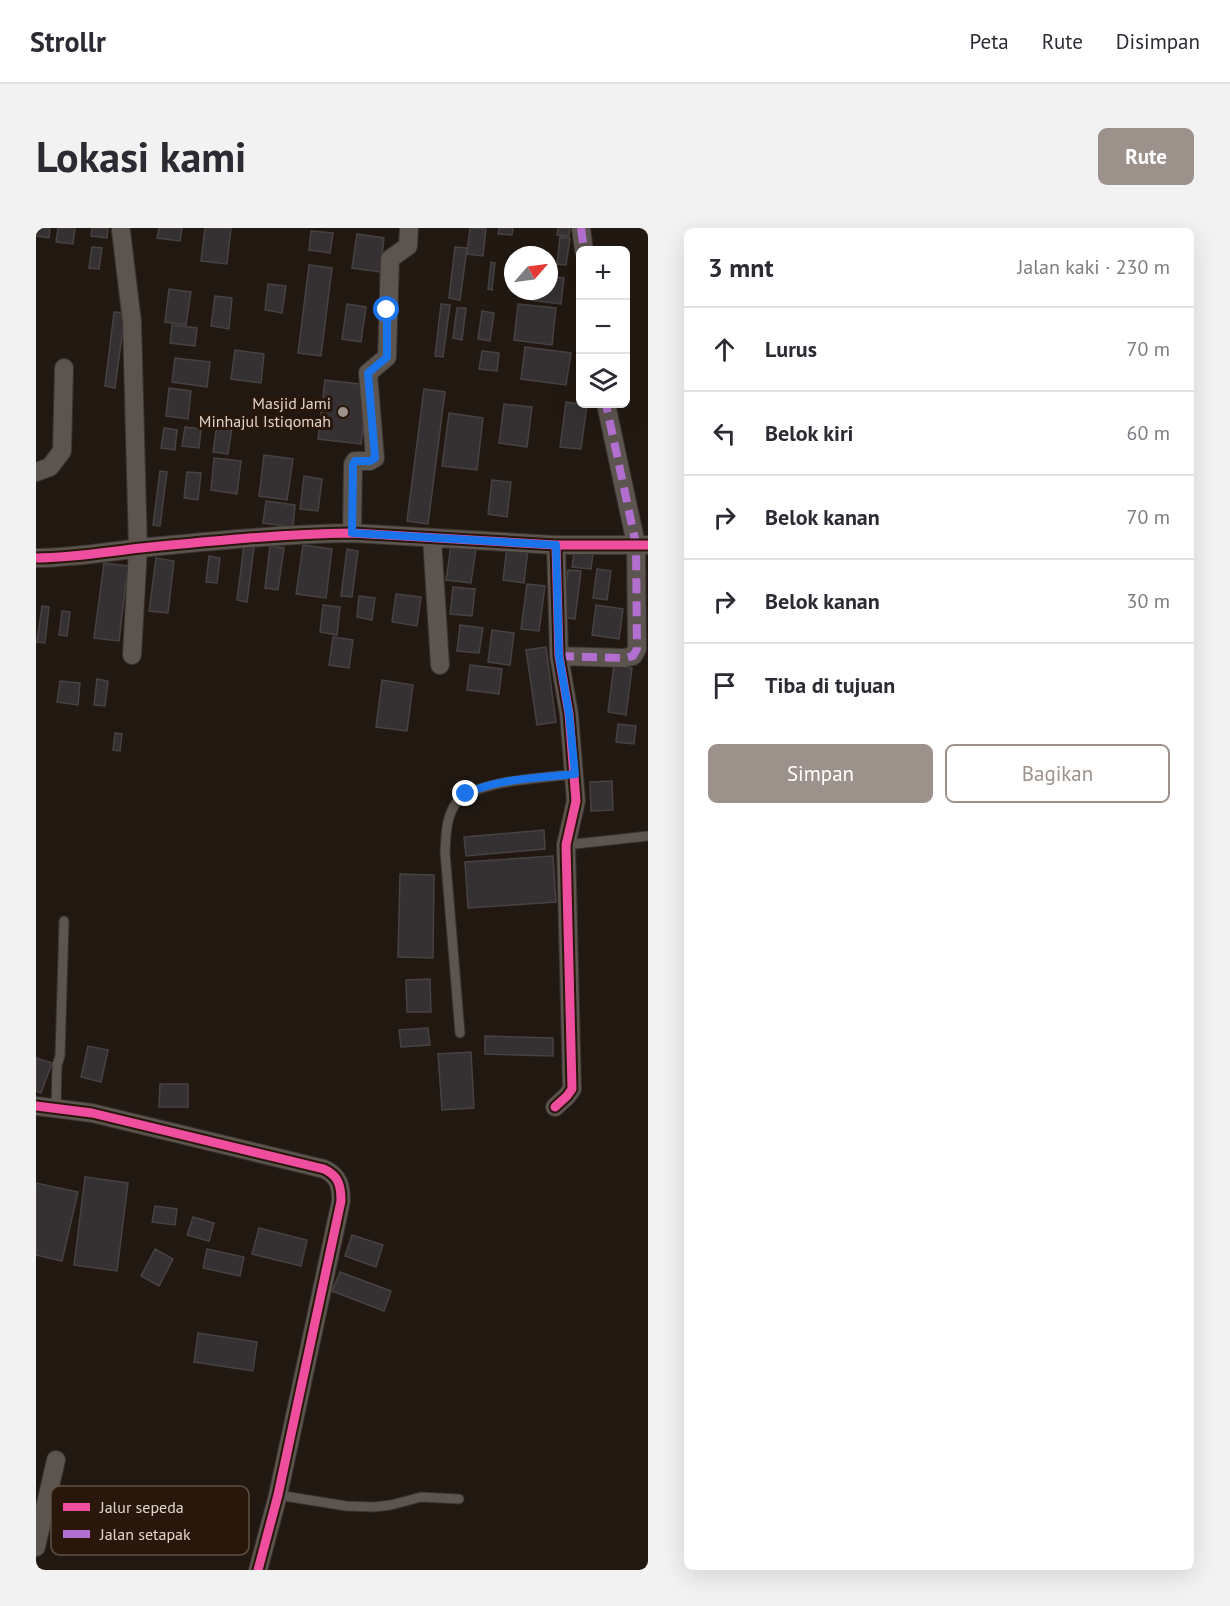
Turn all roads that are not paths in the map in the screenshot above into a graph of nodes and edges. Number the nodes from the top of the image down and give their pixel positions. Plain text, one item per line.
1 (409, 228) edge
2 (582, 228) edge
3 (121, 231) dead end
4 (584, 246) edge
5 (64, 368) dead end
6 (607, 408) edge
7 (36, 472) edge
8 (352, 533) junction
9 (432, 538) junction
10 (556, 545) junction
11 (642, 545) edge
12 (138, 549) junction
13 (36, 558) edge
14 (132, 655) dead end
15 (559, 656) junction
16 (440, 665) dead end
17 (575, 774) junction
18 (648, 836) edge
19 (566, 845) junction
20 (64, 921) dead end
21 (460, 1033) dead end
22 (36, 1106) edge
23 (555, 1107) dead end
24 (56, 1108) junction
25 (56, 1460) dead end
26 (278, 1496) junction
27 (459, 1499) dead end
28 (36, 1547) edge
29 (258, 1570) edge

1 - 8 street
2 - 4 street
3 - 12 street
5 - 7 street
6 - 11 street
8 - 9 street
8 - 12 street
9 - 10 street
9 - 16 street
10 - 11 street
10 - 15 street
11 - 15 street
12 - 13 street
12 - 14 street
15 - 17 street
17 - 19 street
17 - 21 lane
18 - 19 lane
19 - 23 street
20 - 24 lane
22 - 24 street
24 - 26 street
25 - 28 street
26 - 27 lane
26 - 29 street

